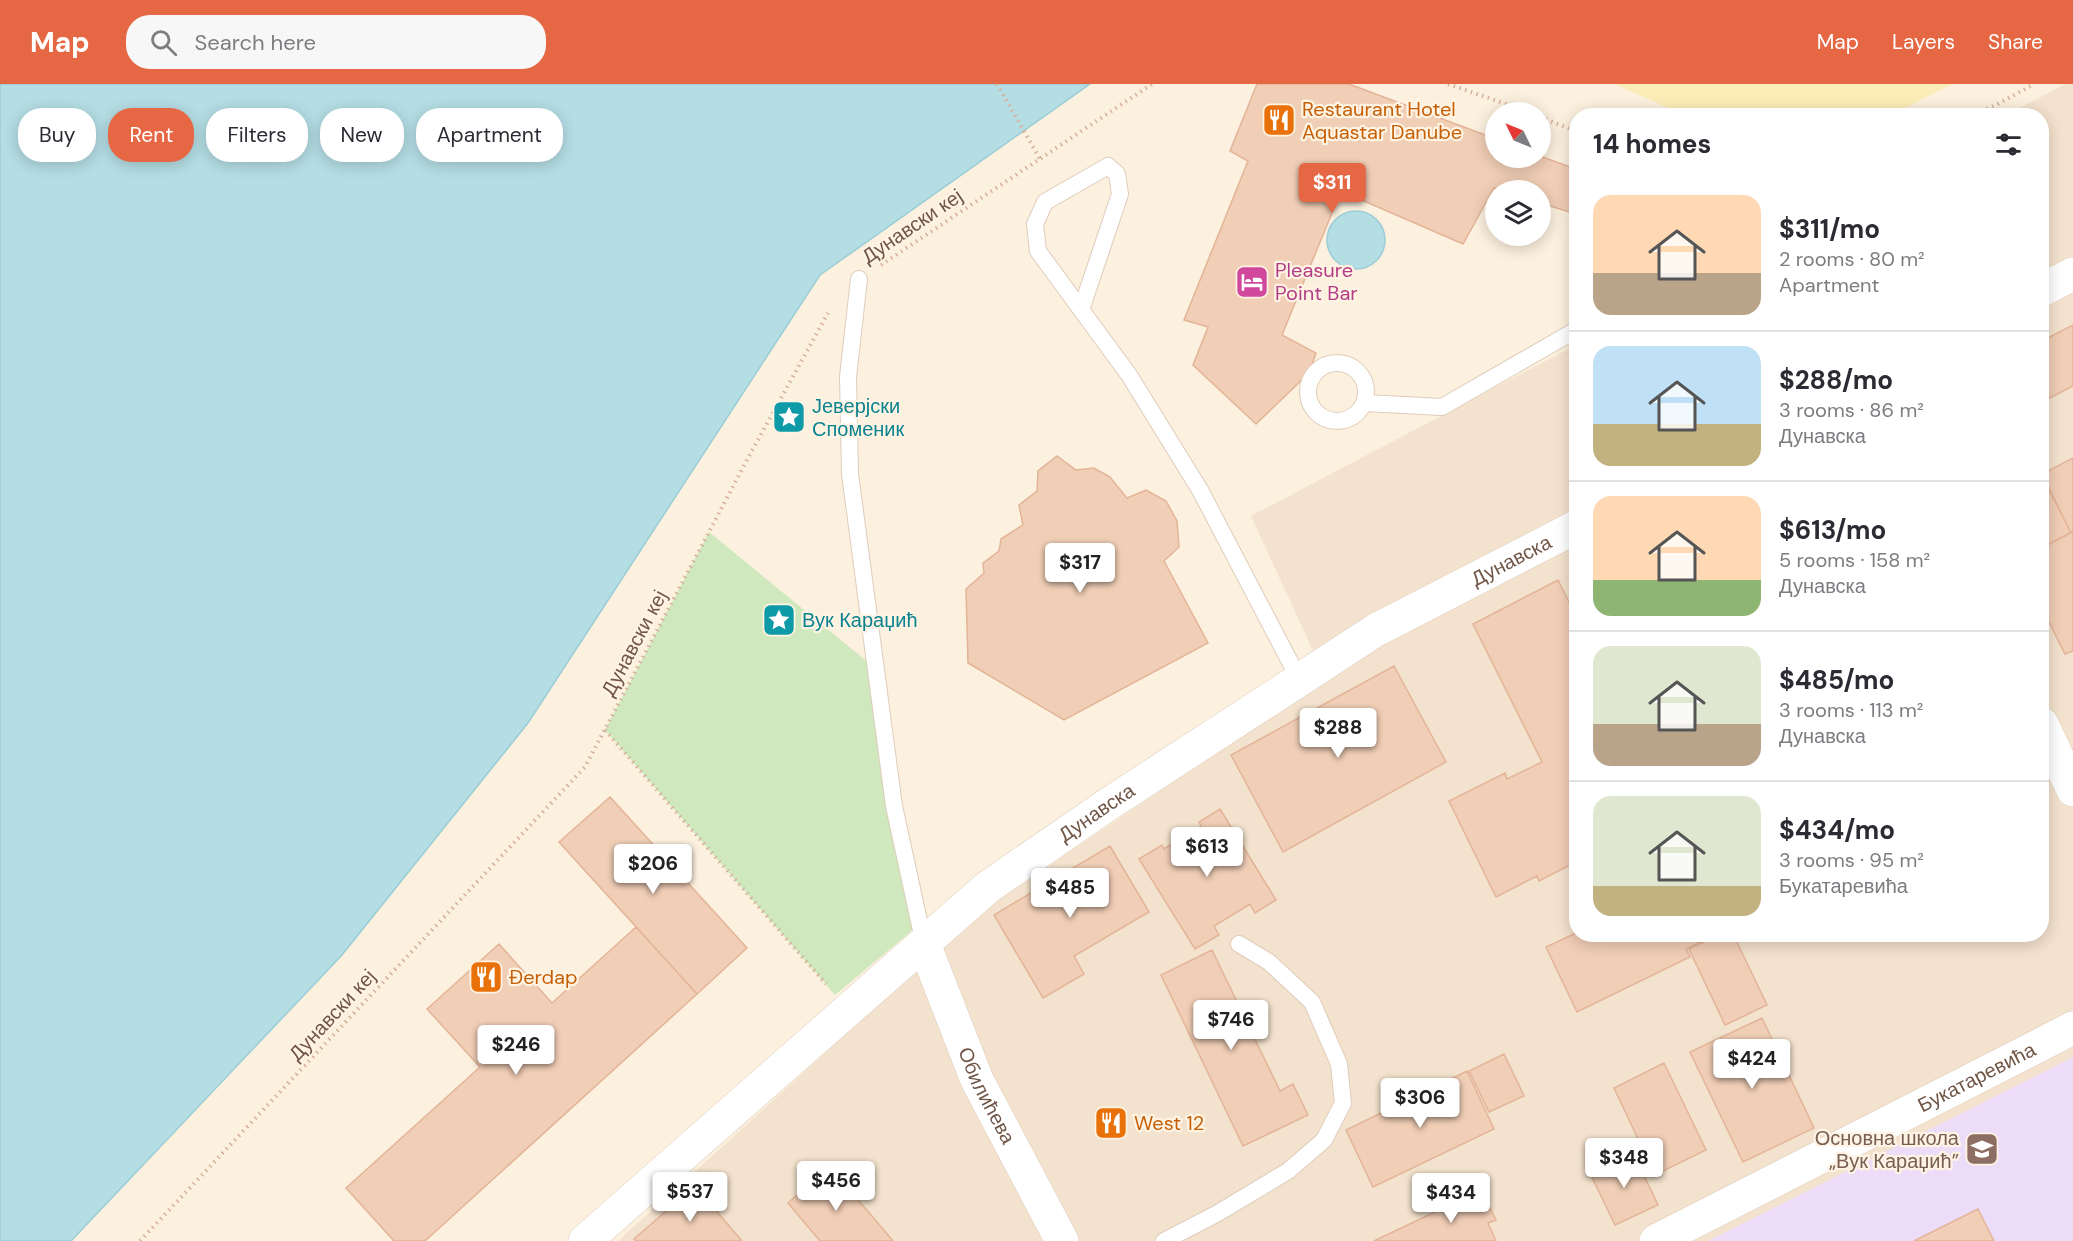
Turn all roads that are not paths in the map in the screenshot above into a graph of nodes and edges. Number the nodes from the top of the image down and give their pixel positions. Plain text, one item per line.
1 (2073, 274) edge
2 (859, 279) road end
3 (2049, 286) edge
4 (1081, 310) junction
5 (1569, 334) edge
6 (1365, 403) dead end
7 (1569, 531) edge
8 (1299, 679) junction
9 (2049, 739) edge
10 (2073, 790) edge
11 (924, 944) junction
12 (1239, 944) dead end
13 (2073, 1028) edge
14 (585, 1241) edge
15 (1062, 1241) edge
16 (1164, 1241) edge
17 (1656, 1241) edge

1 - 3 street
2 - 11 lane
4 - 4 lane
4 - 8 lane
5 - 6 lane
7 - 8 street, Дунавска
8 - 11 street, Дунавска
9 - 10 street
11 - 14 street, Дунавска
11 - 15 street, Обилићева
12 - 16 lane
13 - 17 street, Букатаревића

